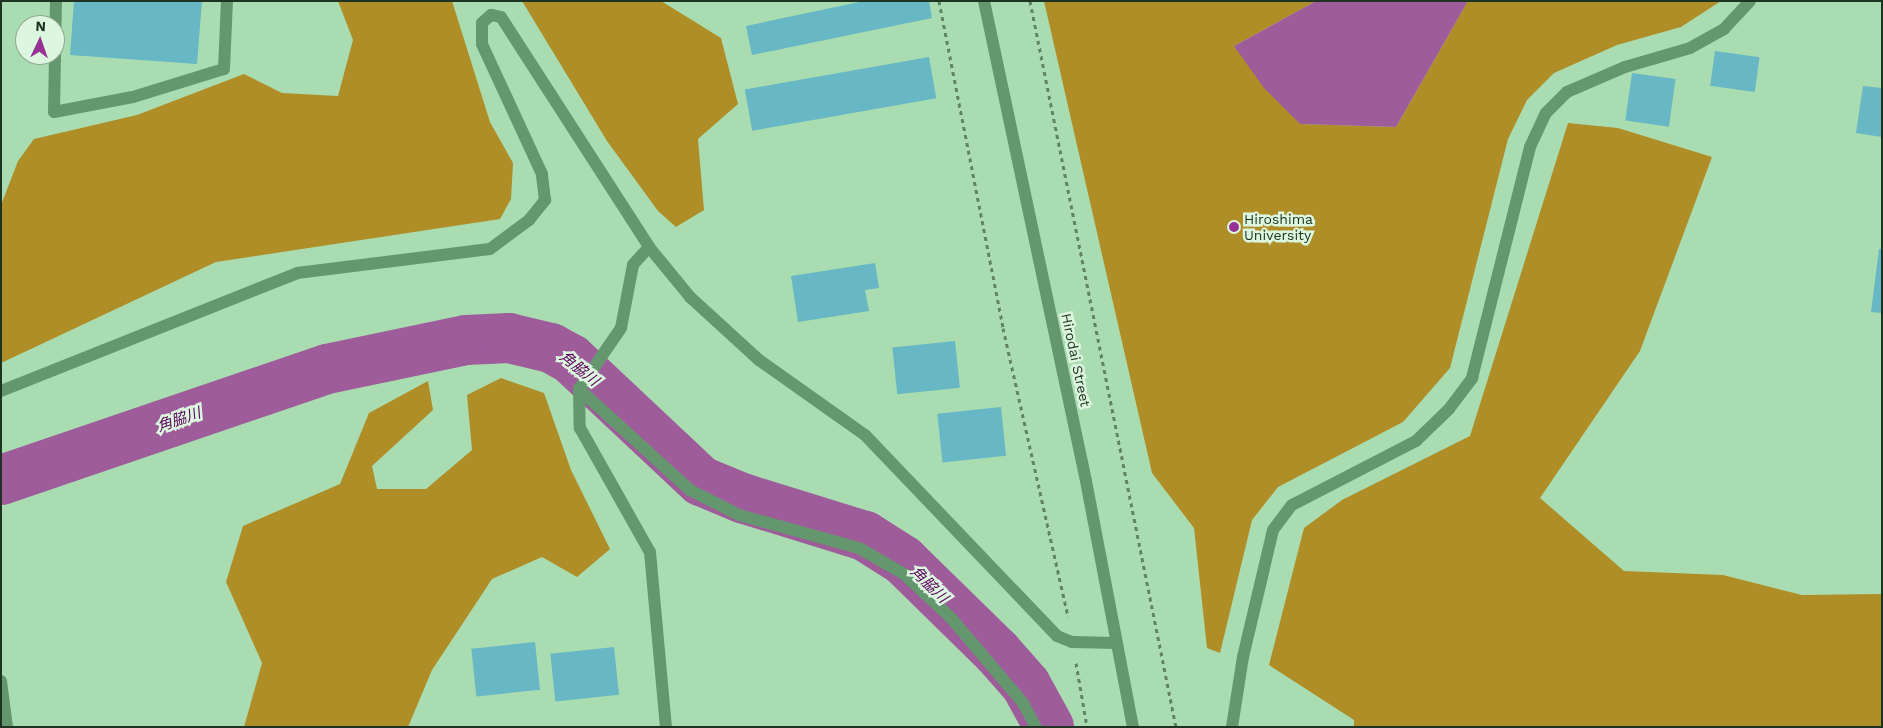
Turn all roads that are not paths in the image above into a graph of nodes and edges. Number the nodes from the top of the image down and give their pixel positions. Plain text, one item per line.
1 (56, 1) edge
2 (227, 1) edge
3 (984, 1) edge
4 (1750, 1) edge
5 (56, 15) edge
6 (55, 65) edge
7 (650, 247) junction
8 (580, 385) junction
9 (1, 392) edge
10 (1116, 643) junction
11 (1, 681) edge
12 (7, 727) edge
13 (666, 727) edge
14 (1036, 727) edge
15 (1133, 727) edge
16 (1232, 727) edge

1 - 5 street
2 - 6 street
3 - 10 street, Hirodai Street
4 - 16 street
7 - 8 street
7 - 9 street
7 - 10 street
8 - 13 street
8 - 14 street
10 - 15 street, Hirodai Street
11 - 12 street

